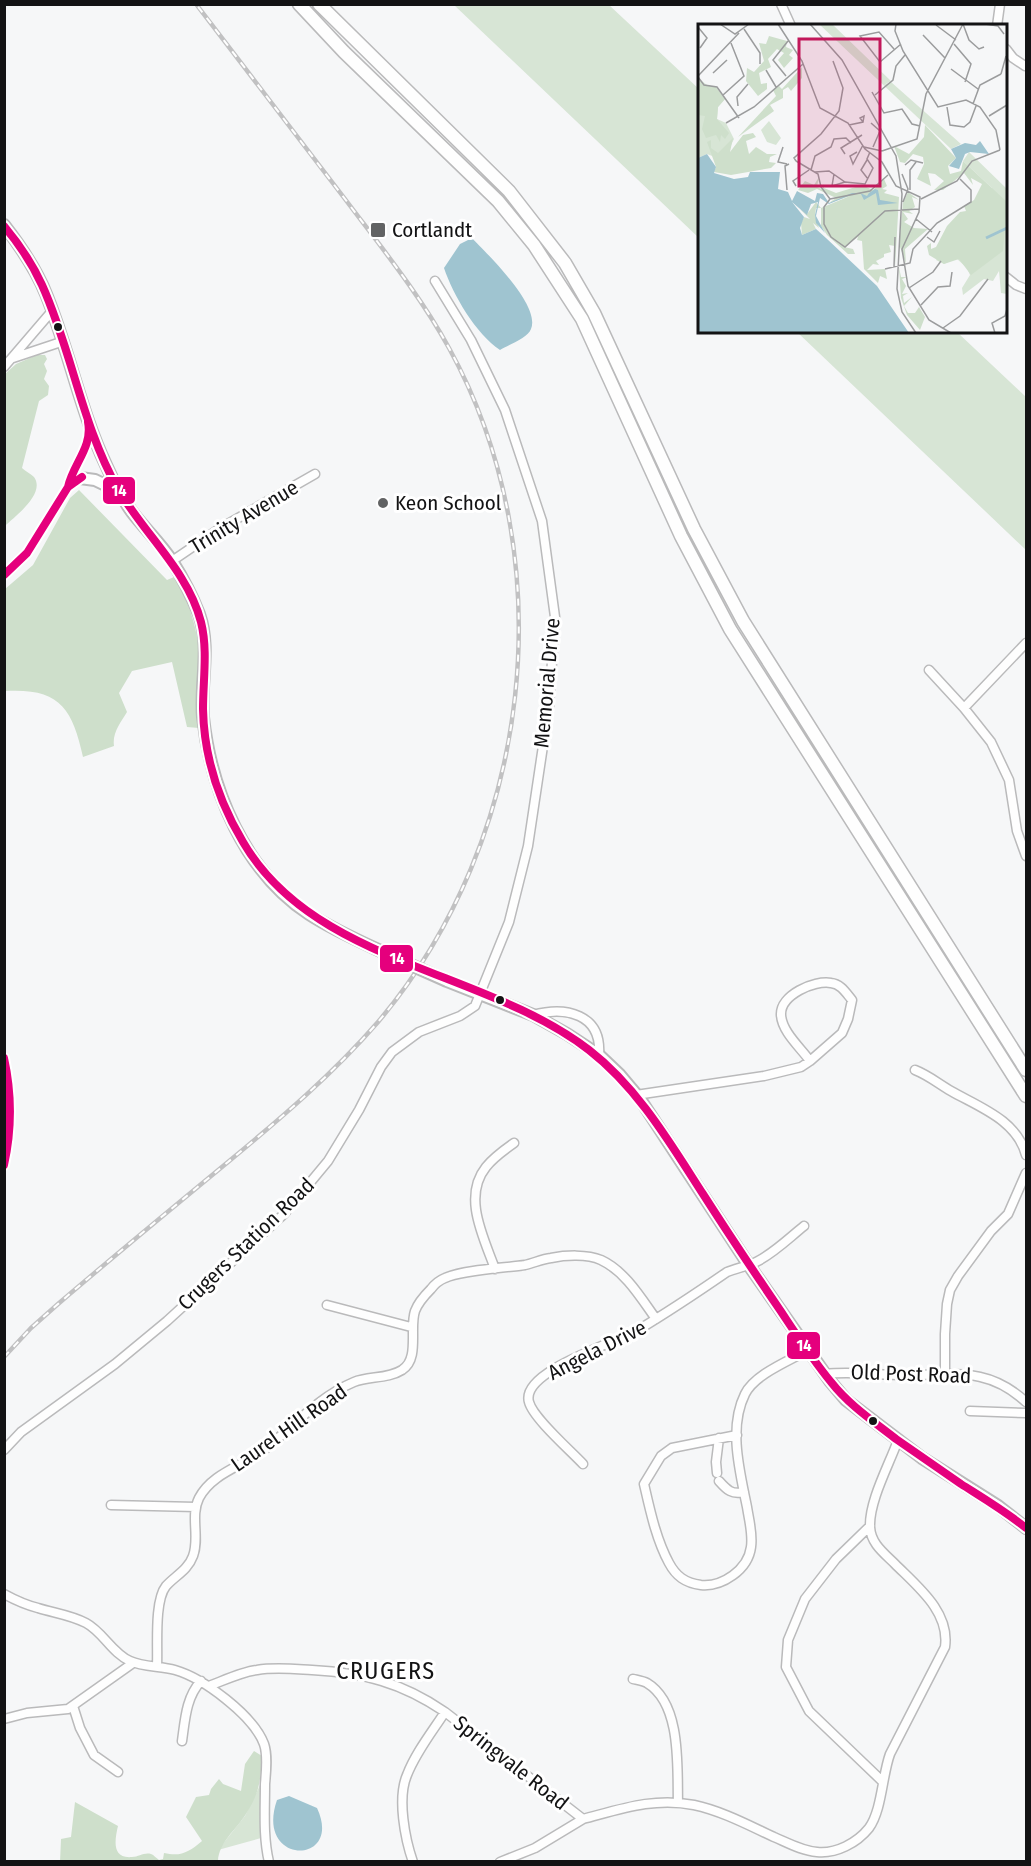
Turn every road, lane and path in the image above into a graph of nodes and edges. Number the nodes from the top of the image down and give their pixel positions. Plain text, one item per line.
1 (299, 4) edge
2 (319, 4) edge
3 (781, 4) edge
4 (1000, 4) edge
5 (790, 24) edge
6 (997, 24) edge
7 (1007, 51) edge
8 (1025, 66) edge
9 (4, 225) edge
10 (1007, 278) edge
11 (435, 281) dead end
12 (1026, 289) edge
13 (52, 311) junction
14 (64, 341) junction
15 (13, 358) junction
16 (4, 367) edge
17 (315, 474) dead end
18 (80, 478) dead end
19 (120, 492) junction
20 (172, 561) junction
21 (1026, 643) edge
22 (929, 670) dead end
23 (964, 708) junction
24 (1026, 856) edge
25 (481, 993) junction
26 (533, 1016) junction
27 (599, 1056) junction
28 (810, 1061) junction
29 (915, 1070) dead end
30 (1026, 1070) edge
31 (636, 1095) junction
32 (1026, 1096) edge
33 (514, 1143) dead end
34 (1026, 1155) edge
35 (1026, 1173) edge
36 (804, 1226) dead end
37 (748, 1264) junction
38 (495, 1269) junction
39 (327, 1305) dead end
40 (656, 1319) junction
41 (411, 1327) junction
42 (808, 1350) junction
43 (825, 1374) junction
44 (945, 1374) junction
45 (1026, 1402) edge
46 (970, 1411) dead end
47 (1026, 1413) edge
48 (737, 1435) junction
49 (719, 1438) junction
50 (898, 1440) junction
51 (4, 1450) edge
52 (584, 1464) dead end
53 (744, 1492) junction
54 (111, 1505) dead end
55 (196, 1507) junction
56 (870, 1526) junction
57 (1026, 1528) edge
58 (4, 1594) edge
59 (133, 1663) junction
60 (157, 1666) junction
61 (633, 1679) dead end
62 (205, 1684) junction
63 (73, 1706) junction
64 (445, 1712) junction
65 (4, 1719) edge
66 (182, 1741) dead end
67 (118, 1773) dead end
68 (882, 1781) junction
69 (678, 1803) junction
70 (583, 1819) junction
71 (269, 1862) edge
72 (413, 1862) edge
73 (500, 1862) edge

1 - 32 highway
2 - 30 highway
3 - 5 street
4 - 6 street
7 - 8 street
9 - 13 main road
10 - 12 street
11 - 25 street, Memorial Drive
13 - 14 main road
13 - 15 street
14 - 15 street
14 - 19 main road
15 - 16 street
17 - 20 street, Trinity Avenue
18 - 19 main road
19 - 20 main road
20 - 25 main road, bridge
21 - 23 street
22 - 23 street
23 - 24 street
25 - 26 main road
25 - 51 street, Crugers Station Road
26 - 27 main road
26 - 27 street
27 - 31 main road
28 - 28 street
28 - 31 street
29 - 34 street
31 - 37 main road
33 - 38 street
35 - 44 street
36 - 37 street
37 - 40 street
37 - 42 main road
38 - 40 street, Laurel Hill Road
38 - 41 street, Laurel Hill Road
39 - 41 street
40 - 52 street, Angela Drive
41 - 55 street, Laurel Hill Road
42 - 43 main road
42 - 48 street
43 - 44 street, Old Post Road
43 - 50 main road
44 - 45 street, Old Post Road
46 - 47 street
48 - 49 street
48 - 53 street
49 - 53 street
49 - 53 street
50 - 56 street
50 - 57 main road
54 - 55 street
55 - 60 street
56 - 68 street, Springvale Road
56 - 68 street
58 - 59 street
59 - 60 street
59 - 63 street
60 - 62 street
61 - 69 street
62 - 64 street, Springvale Road
62 - 66 street
62 - 71 street
63 - 65 street
63 - 67 street
64 - 70 street, Springvale Road
64 - 72 street
68 - 69 street, Springvale Road
69 - 70 street, Springvale Road
70 - 73 street

